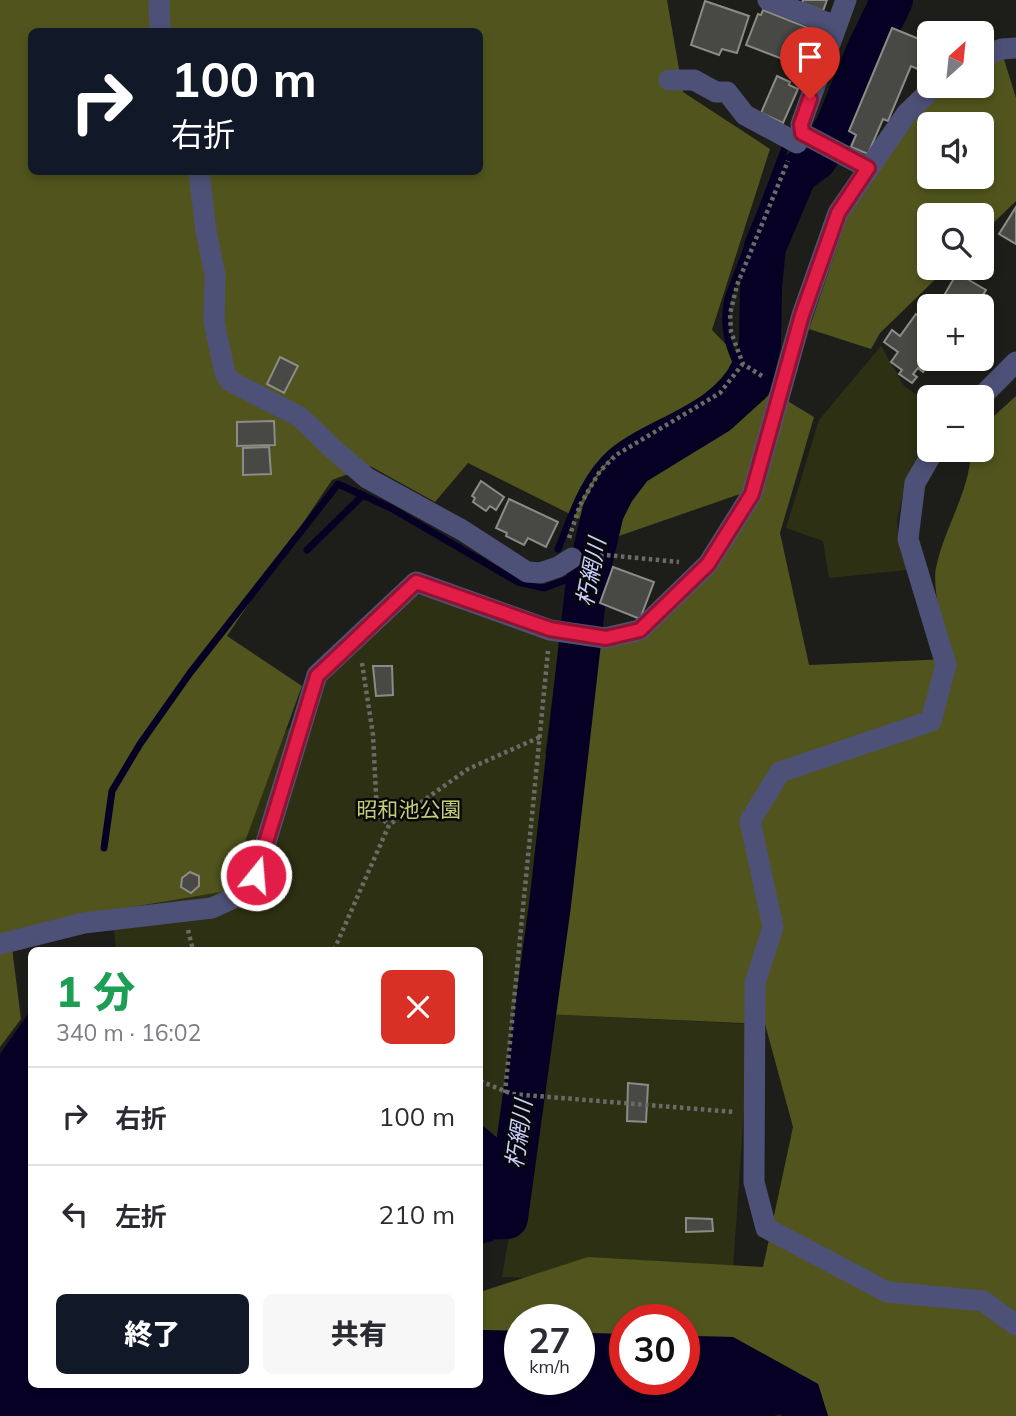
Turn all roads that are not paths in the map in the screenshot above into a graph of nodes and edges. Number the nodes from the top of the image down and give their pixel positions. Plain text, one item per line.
1 (159, 0) edge
2 (768, 0) edge
3 (846, 0) edge
4 (833, 24) junction
5 (160, 28) edge
6 (1016, 48) edge
7 (994, 52) edge
8 (668, 80) dead end
9 (923, 98) edge
10 (805, 142) junction
11 (868, 168) junction
12 (199, 175) edge
13 (1016, 362) edge
14 (993, 385) edge
15 (926, 462) edge
16 (568, 560) road end
17 (0, 944) edge
18 (1016, 1325) edge

1 - 5 street
2 - 4 street
3 - 4 street
4 - 10 street
6 - 7 street
8 - 10 street
9 - 11 street
10 - 11 street
11 - 17 street
12 - 16 street
13 - 14 street
15 - 18 street

